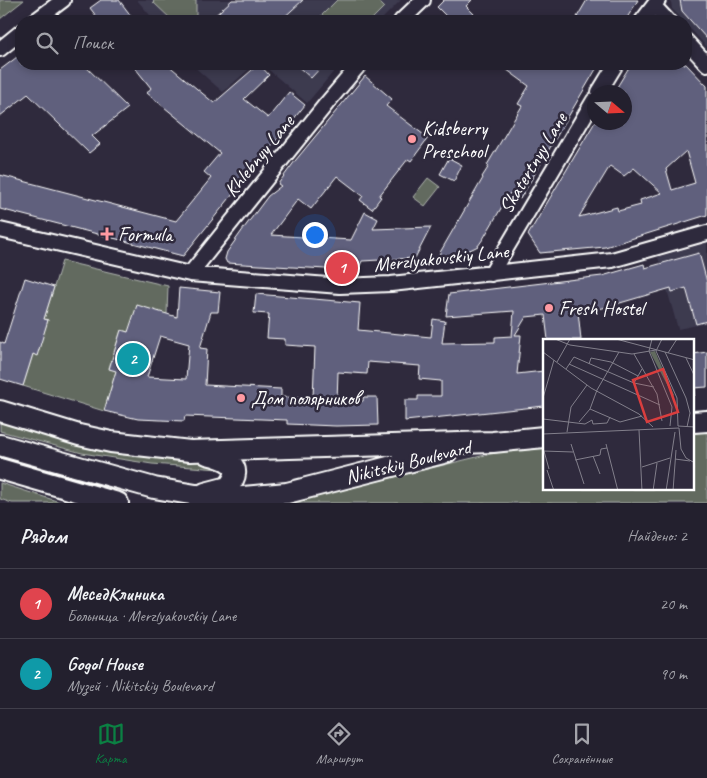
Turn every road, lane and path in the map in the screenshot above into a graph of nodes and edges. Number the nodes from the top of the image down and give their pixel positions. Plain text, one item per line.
1 (63, 0) edge
2 (423, 0) edge
3 (656, 3) edge
4 (43, 15) edge
5 (407, 15) edge
6 (647, 15) edge
7 (664, 15) edge
8 (15, 37) edge
9 (692, 47) edge
10 (0, 49) edge
11 (707, 64) edge
12 (355, 70) edge
13 (612, 70) edge
14 (603, 85) edge
15 (587, 112) edge
16 (0, 230) edge
17 (707, 232) edge
18 (190, 274) junction
19 (491, 274) junction
20 (0, 411) edge
21 (707, 421) edge
22 (694, 422) edge
23 (543, 437) edge
24 (493, 442) junction
25 (0, 445) edge
26 (190, 451) junction
27 (0, 469) edge
28 (196, 495) junction
29 (118, 503) edge

1 - 4 street
2 - 5 street
3 - 6 street
3 - 7 street
8 - 10 street
9 - 11 street
12 - 18 street, Khlebnyy Lane
13 - 14 street
15 - 19 street, Skatertnyy Lane
16 - 18 street, Merzlyakovskiy Lane
17 - 19 street, Merzlyakovskiy Lane
18 - 19 street, Merzlyakovskiy Lane
20 - 26 main road, Nikitskiy Boulevard
21 - 22 main road
23 - 24 main road, Nikitskiy Boulevard
24 - 26 main road, Nikitskiy Boulevard
24 - 28 main road, Nikitskiy Boulevard
25 - 28 main road, Nikitskiy Boulevard
26 - 28 main road
27 - 29 main road

